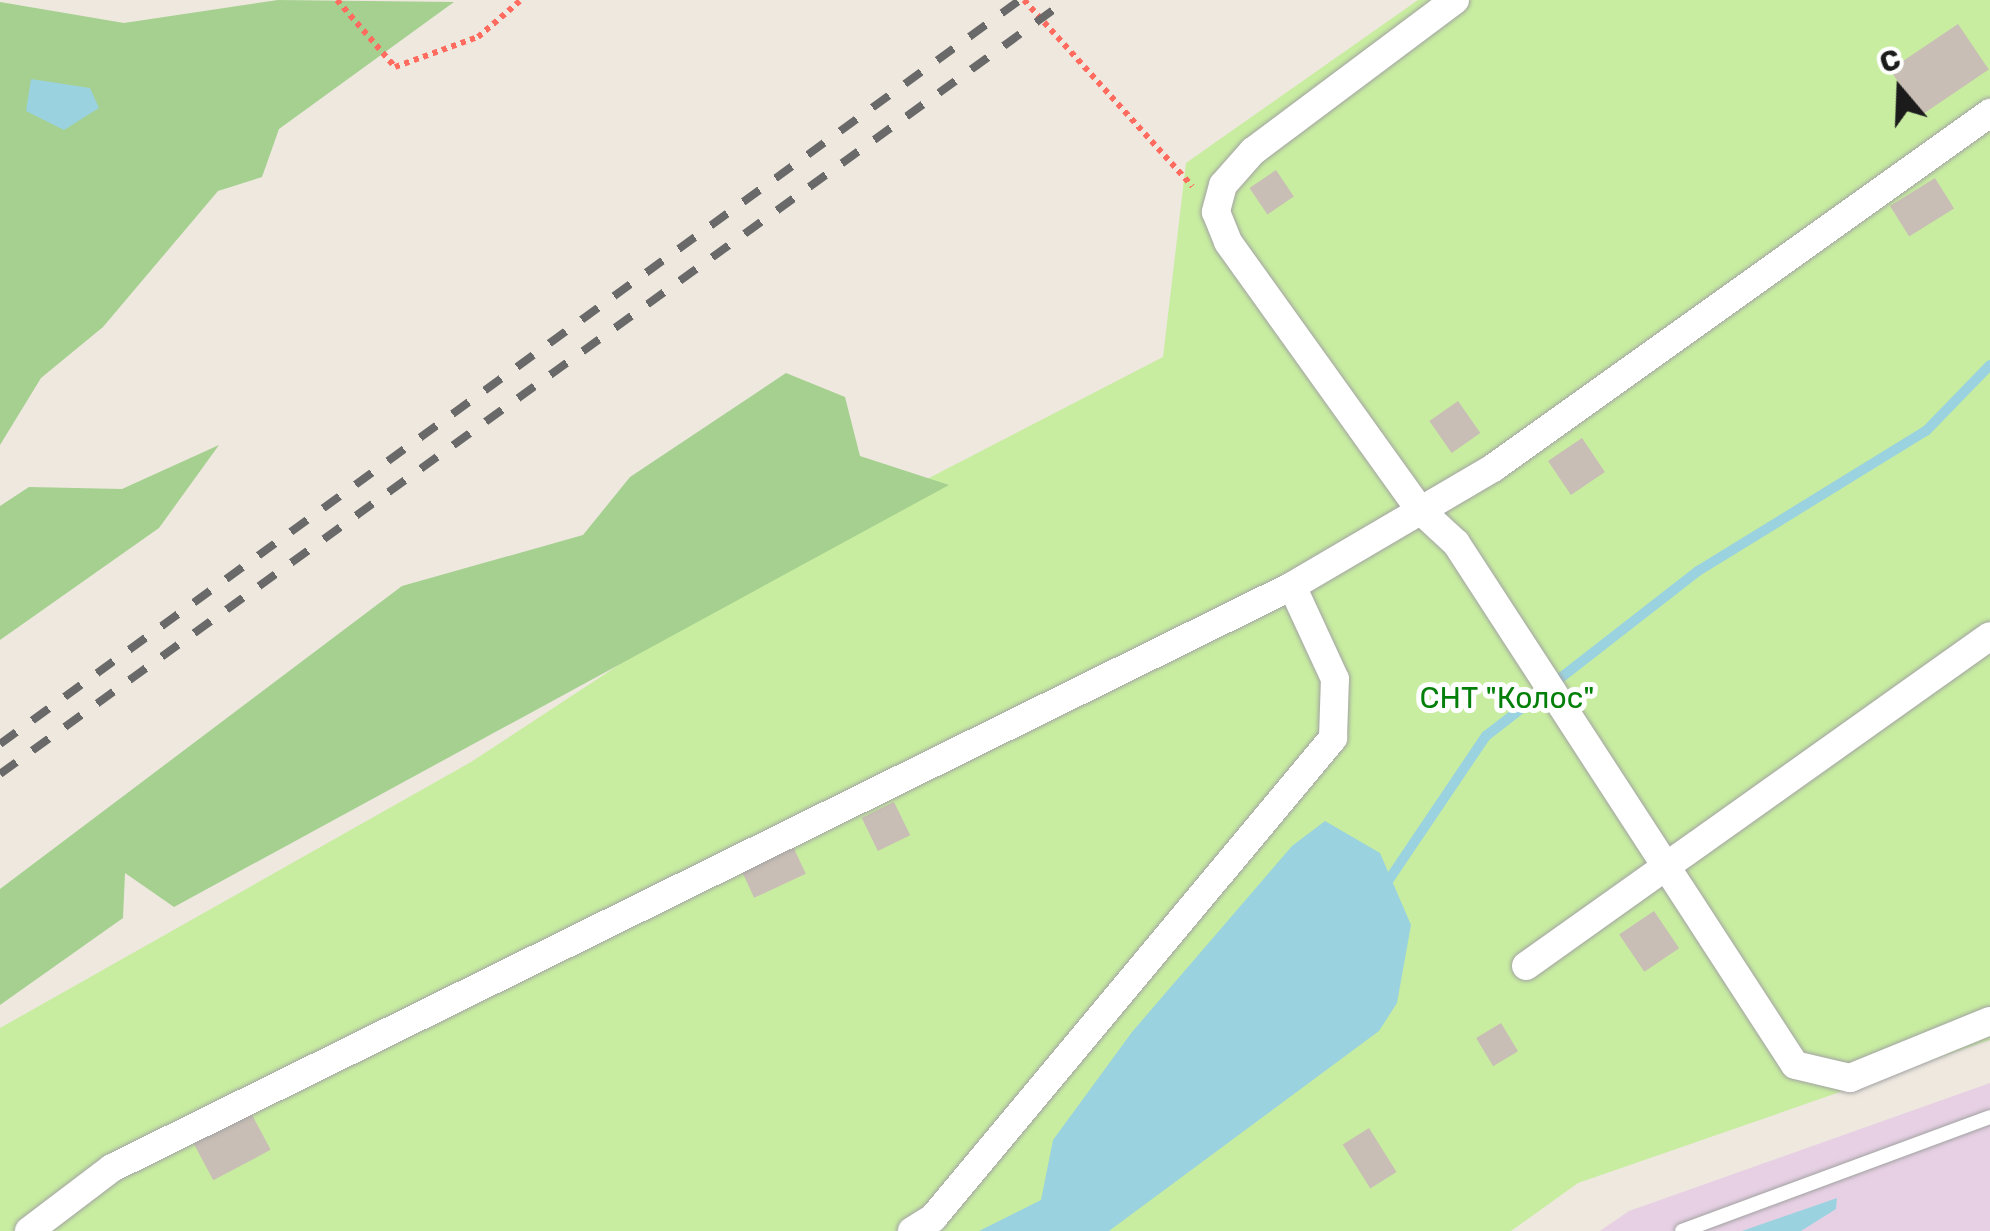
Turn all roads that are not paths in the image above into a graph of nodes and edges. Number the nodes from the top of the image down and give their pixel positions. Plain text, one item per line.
1 (1455, 0) edge
2 (1990, 113) edge
3 (1419, 510) junction
4 (1292, 586) junction
5 (1990, 636) edge
6 (1664, 868) junction
7 (1526, 966) dead end
8 (1990, 1021) edge
9 (1990, 1118) edge
10 (29, 1231) edge
11 (912, 1231) edge
12 (1682, 1231) edge

1 - 3 street
2 - 3 street
3 - 4 street
3 - 6 street
4 - 10 street
4 - 11 street
5 - 6 street
6 - 7 street
6 - 8 street
9 - 12 lane

